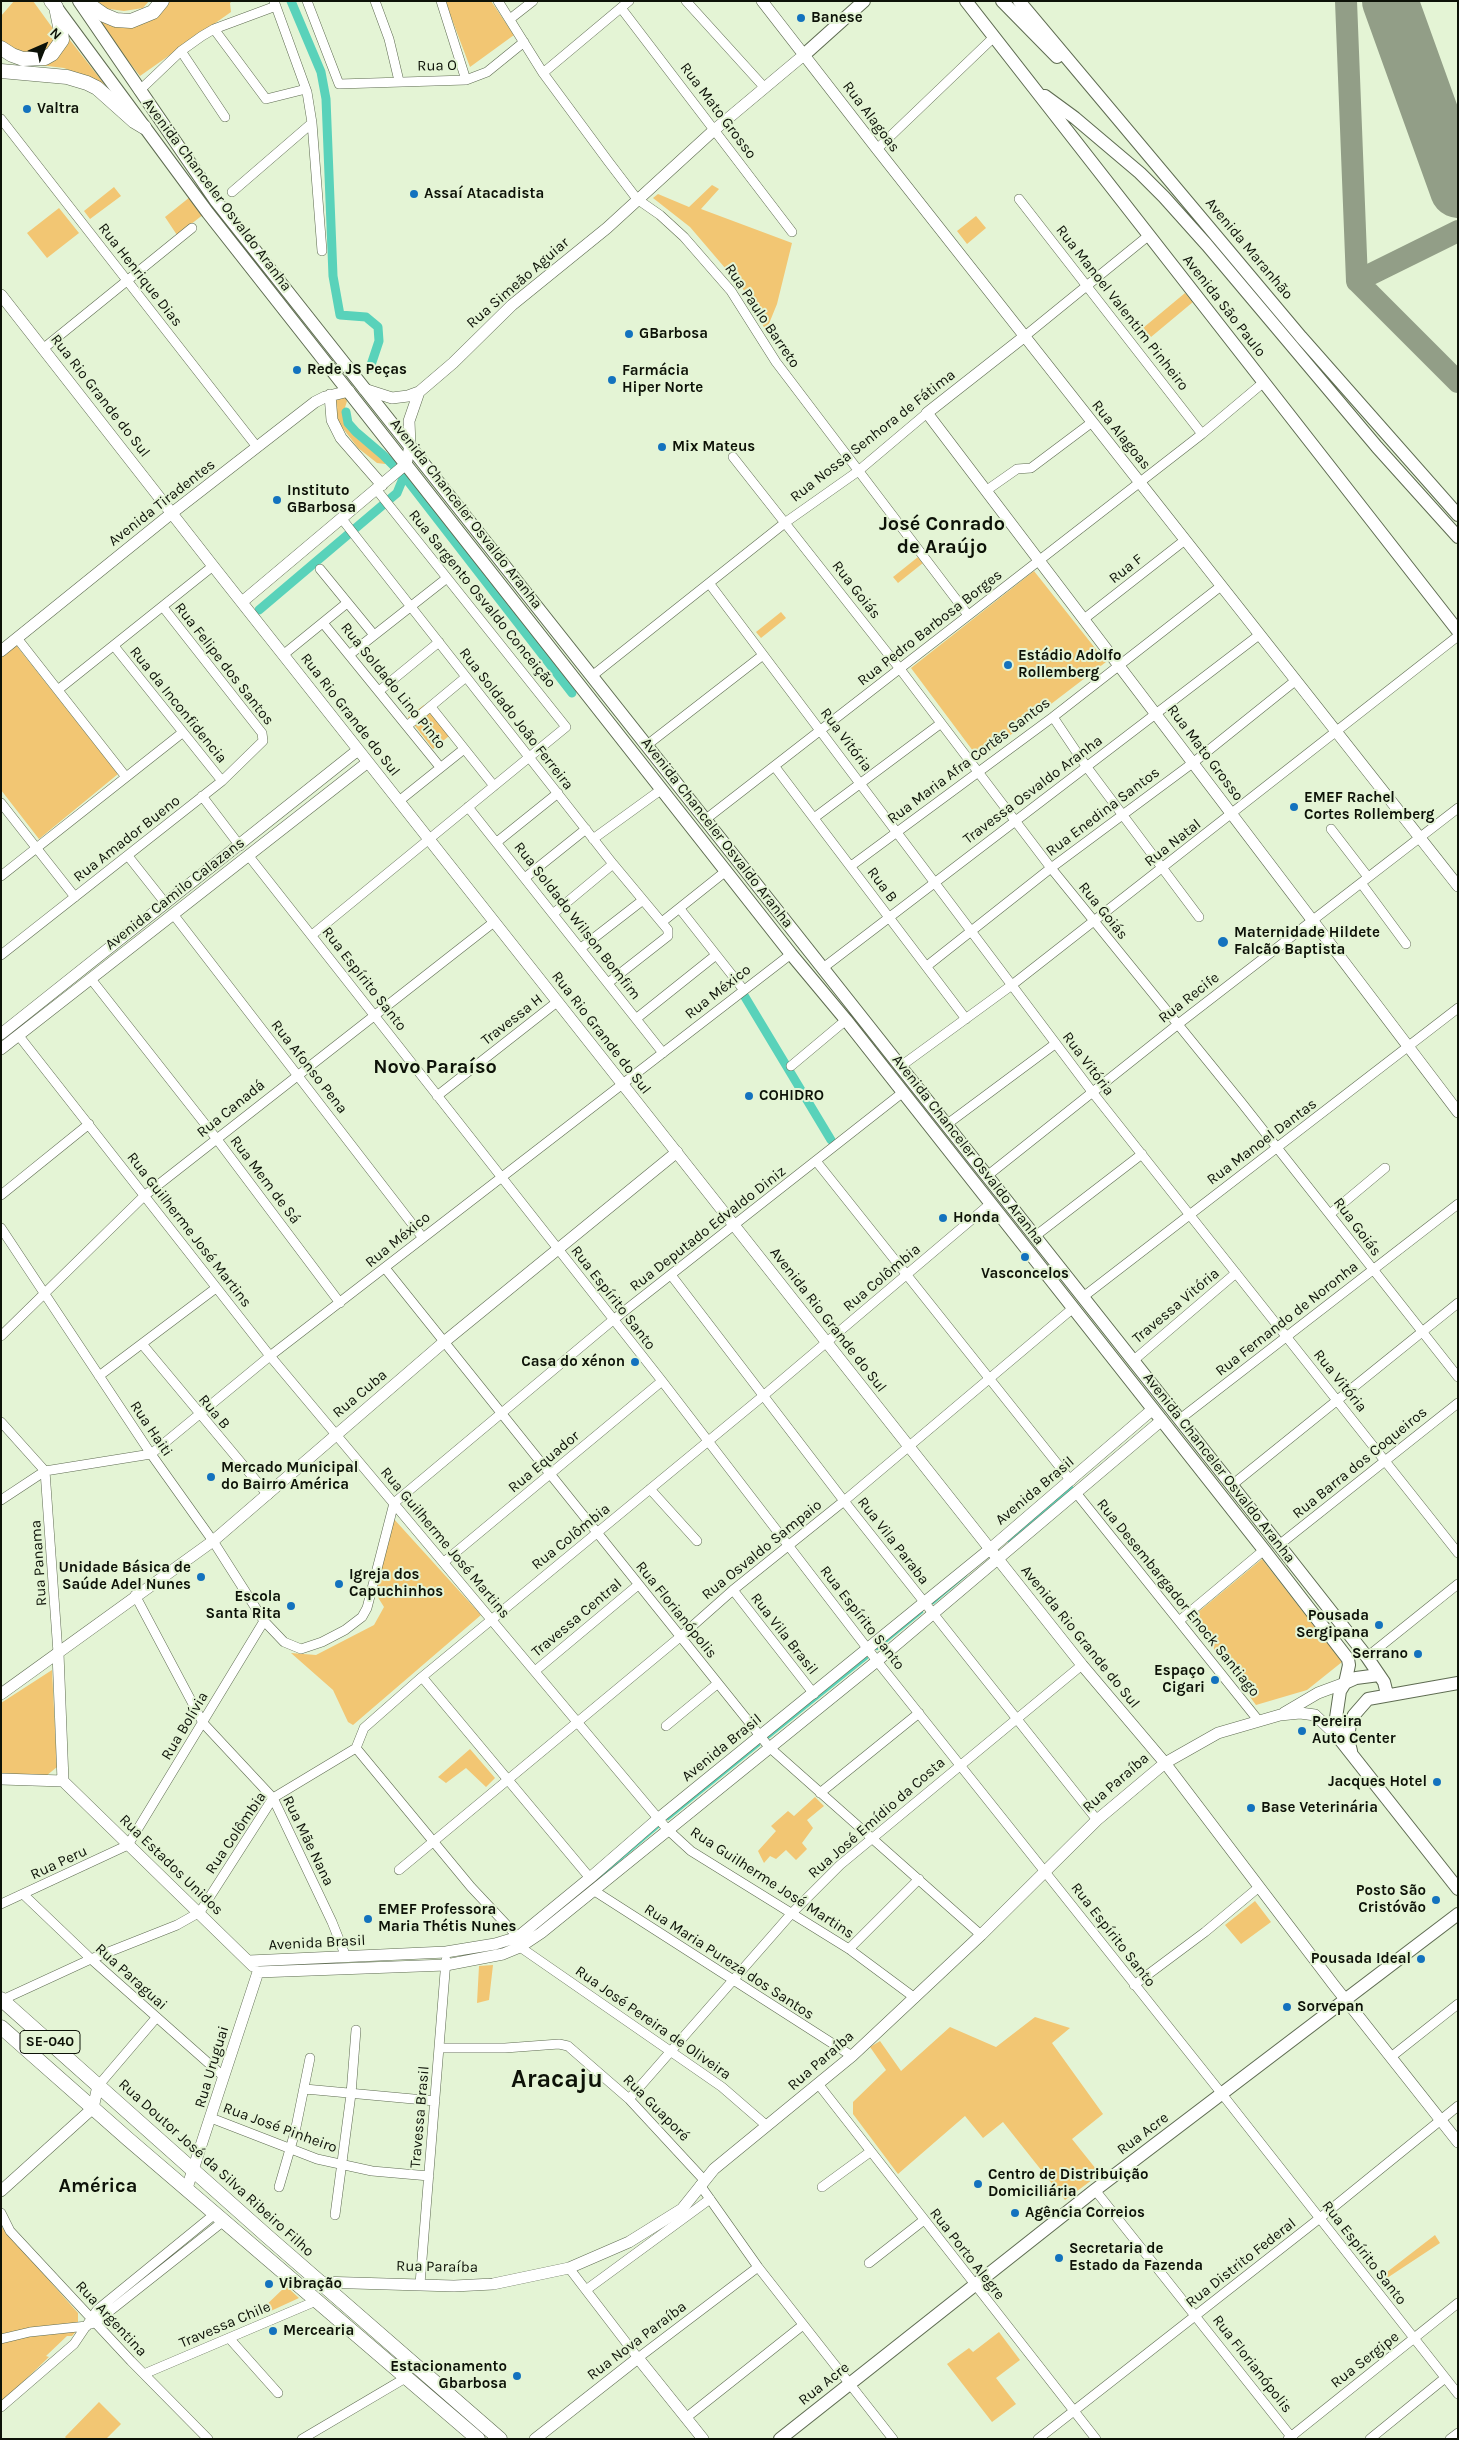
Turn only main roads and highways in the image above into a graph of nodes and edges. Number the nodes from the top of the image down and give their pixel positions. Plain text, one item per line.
1 (79, 1) edge
2 (84, 1) edge
3 (162, 1) edge
4 (864, 1) edge
5 (966, 1) edge
6 (1002, 1) edge
7 (1019, 1) edge
8 (54, 4) edge
9 (1, 48) edge
10 (805, 54) road end
11 (1, 71) edge
12 (1033, 88) junction
13 (1092, 89) junction
14 (144, 127) junction
15 (1404, 454) junction
16 (1393, 464) junction
17 (1458, 515) edge
18 (1458, 538) edge
19 (1458, 631) edge
20 (1379, 1675) junction
21 (1345, 1683) junction
22 (1458, 1683) edge
23 (1387, 1694) junction
24 (1352, 1753) junction
25 (1458, 1889) edge
26 (1458, 1914) edge
27 (2, 1999) edge
28 (1, 2027) edge
29 (478, 2439) edge
30 (500, 2439) edge
31 (780, 2439) edge

1 - 20 main road, Avenida Chanceler Osvaldo Aranha
2 - 3 main road
4 - 10 main road
5 - 12 main road, Avenida São Paulo
6 - 13 main road
7 - 13 main road, Avenida Maranhão
8 - 9 main road
8 - 14 main road, Avenida Chanceler Osvaldo Aranha
11 - 14 main road
12 - 16 main road, Avenida Maranhão
12 - 19 main road, Avenida São Paulo
13 - 15 main road, Avenida Maranhão
14 - 21 main road, Avenida Chanceler Osvaldo Aranha
15 - 16 main road
15 - 17 main road, Avenida Maranhão
16 - 18 main road, Avenida Maranhão
20 - 21 main road
20 - 23 main road, Avenida Chanceler Osvaldo Aranha
21 - 24 main road, Avenida Chanceler Osvaldo Aranha
22 - 23 main road
23 - 24 main road
24 - 25 main road
26 - 31 main road, Rua Acre
27 - 30 main road, Rua Doutor José da Silva Ribeiro Filho / SE-040
28 - 29 main road, SE-040

